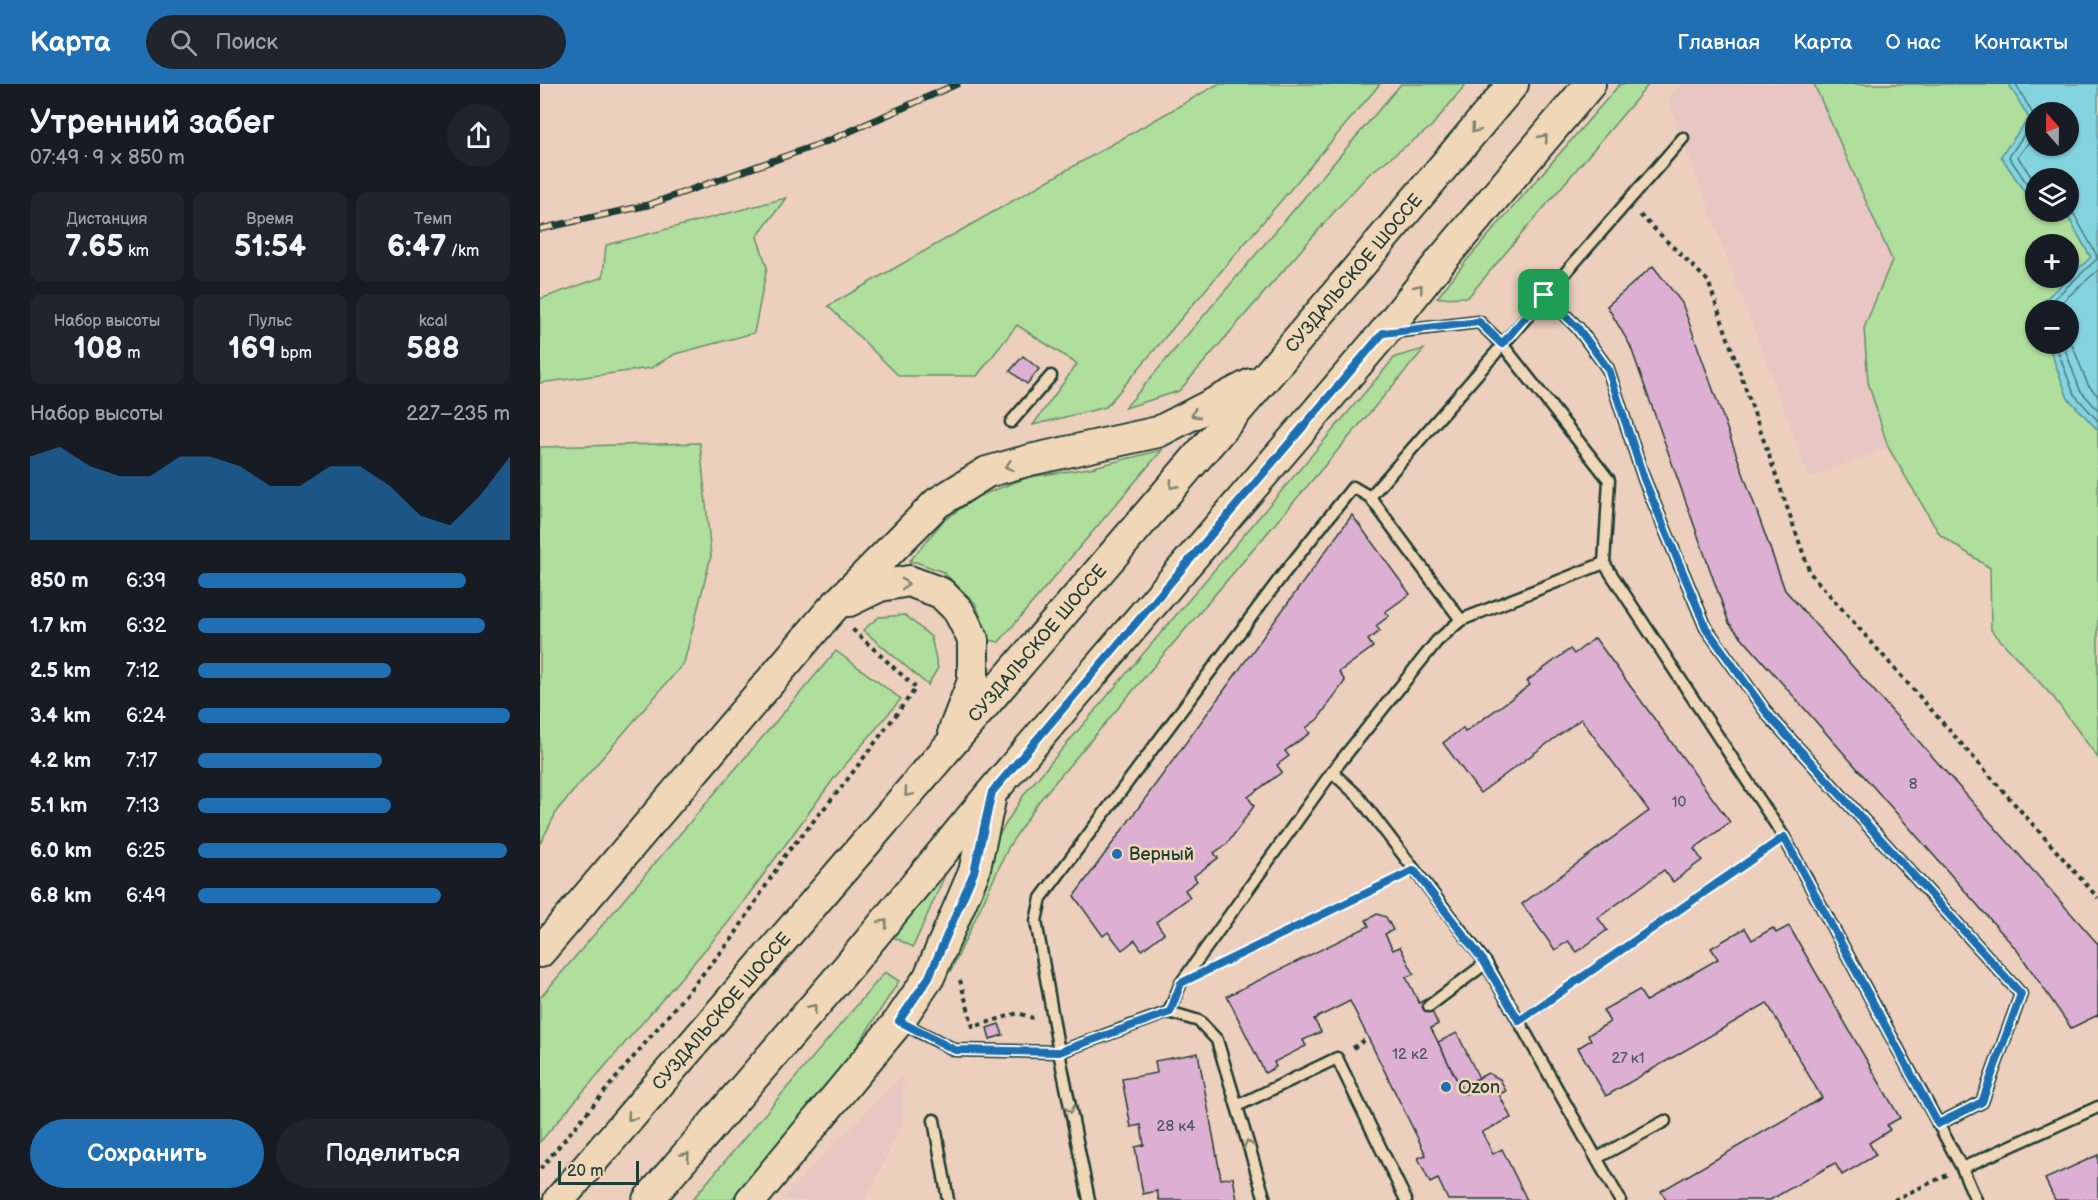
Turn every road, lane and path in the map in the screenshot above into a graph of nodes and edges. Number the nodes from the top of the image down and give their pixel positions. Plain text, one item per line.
1 (1513, 84) edge
2 (1590, 84) edge
3 (1683, 138) dead end
4 (1627, 202) junction
5 (1544, 295) junction
6 (1383, 333) junction
7 (1502, 344) junction
8 (1051, 376) dead end
9 (1266, 376) junction
10 (1011, 422) dead end
11 (1370, 496) junction
12 (1604, 563) junction
13 (831, 610) junction
14 (1461, 620) junction
15 (947, 749) junction
16 (1332, 772) junction
17 (992, 792) junction
18 (1784, 837) junction
19 (1414, 870) junction
20 (2098, 898) edge
21 (540, 952) edge
22 (1485, 963) junction
23 (929, 977) junction
24 (1181, 983) junction
25 (1429, 1006) dead end
26 (1170, 1012) junction
27 (899, 1021) junction
28 (1519, 1021) junction
29 (1054, 1023) junction
30 (1059, 1052) junction
31 (1237, 1106) junction
32 (2098, 1107) edge
33 (934, 1120) dead end
34 (1665, 1121) dead end
35 (1938, 1124) junction
36 (1597, 1158) junction
37 (1962, 1168) junction
38 (540, 1169) edge
39 (559, 1200) edge
40 (648, 1200) edge
41 (751, 1200) edge
42 (948, 1200) edge
43 (1089, 1200) edge
44 (1265, 1200) edge
45 (1406, 1200) edge
46 (1620, 1200) edge
47 (1893, 1200) edge
48 (1976, 1200) edge

1 -> 9 main road, СУЗДАЛЬСКОЕ ШОССЕ
6 -> 2 main road
3 - 4 lane
4 - 5 lane
4 - 20 path
5 - 7 lane
5 - 35 lane
6 - 7 lane
6 - 17 main road
7 - 11 lane
7 - 12 lane
8 - 10 lane
9 -> 13 main road
9 -> 15 main road, СУЗДАЛЬСКОЕ ШОССЕ
11 - 14 lane
11 - 29 lane
12 - 14 lane
12 - 18 lane
13 -> 15 main road
13 - 21 main road
13 - 38 path
14 - 16 lane
15 -> 39 main road, СУЗДАЛЬСКОЕ ШОССЕ
16 - 19 lane
16 - 24 lane
17 - 23 main road
40 -> 17 main road
18 - 28 path
18 - 35 lane
19 - 22 lane
19 - 24 path
22 - 25 lane
22 - 28 lane
23 - 27 main road
23 - 29 path
24 - 26 lane
26 - 30 lane
26 - 31 lane
27 - 30 lane
27 - 41 main road
28 - 36 lane
29 - 30 lane
30 -> 43 lane
44 -> 31 lane
31 - 45 lane
32 - 37 lane
33 - 42 lane
34 - 36 lane
35 - 37 lane
36 - 46 lane
37 - 47 path
37 - 48 lane

